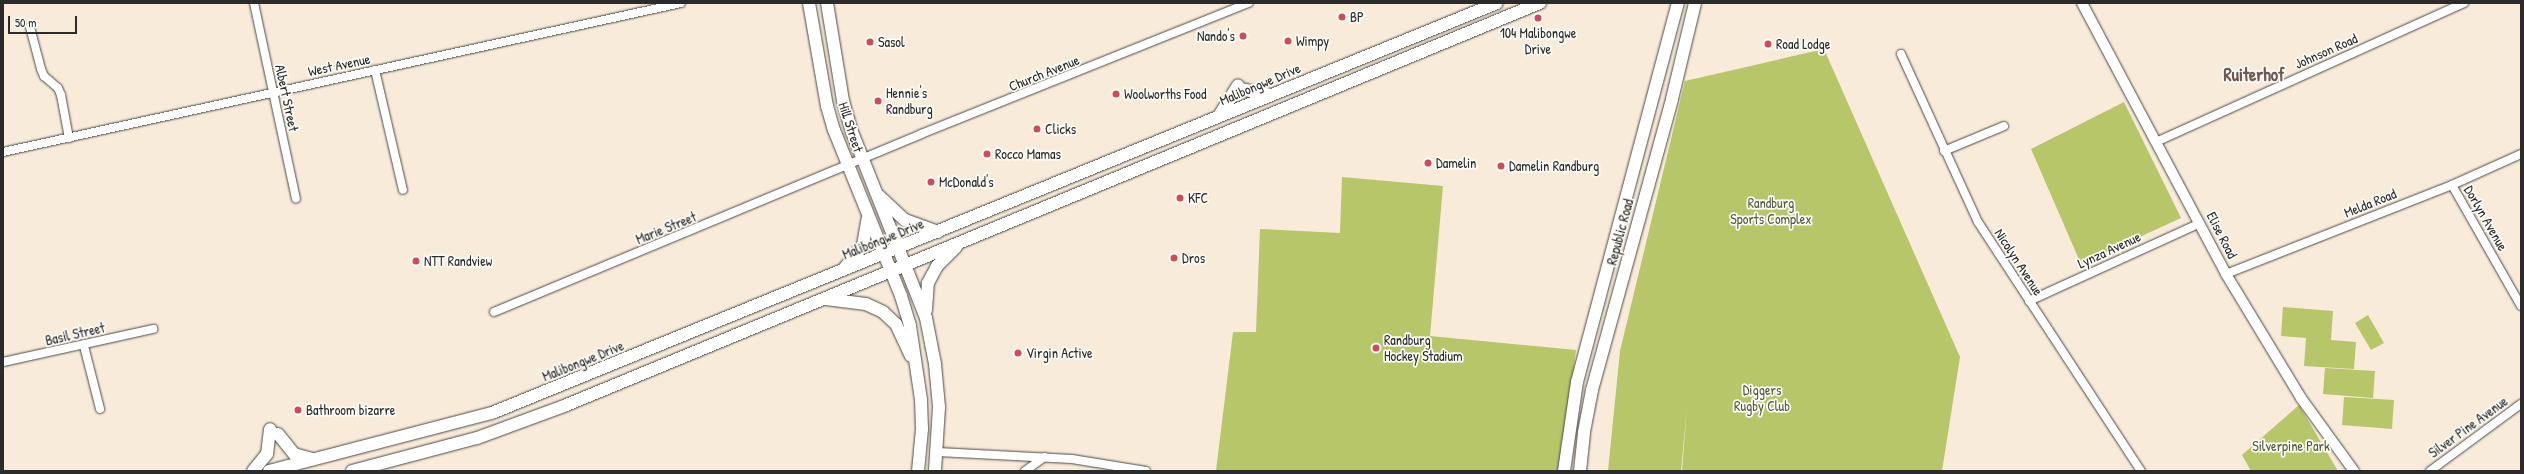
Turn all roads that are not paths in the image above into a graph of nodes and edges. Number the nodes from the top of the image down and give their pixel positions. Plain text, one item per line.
1 (254, 3) edge
2 (681, 3) edge
3 (809, 3) edge
4 (827, 3) edge
5 (1249, 3) edge
6 (1498, 3) edge
7 (1540, 3) edge
8 (1669, 3) edge
9 (1678, 3) edge
10 (1695, 3) edge
11 (2082, 3) edge
12 (2464, 3) edge
13 (30, 27) dead end
14 (1667, 48) junction
15 (1901, 54) dead end
16 (375, 70) junction
17 (272, 93) junction
18 (1270, 95) junction
19 (1217, 118) junction
20 (2004, 126) dead end
21 (70, 138) junction
22 (2156, 142) junction
23 (1944, 151) junction
24 (3, 152) edge
25 (2521, 154) edge
26 (862, 160) junction
27 (848, 166) junction
28 (2452, 185) junction
29 (403, 190) dead end
30 (874, 191) junction
31 (296, 199) dead end
32 (868, 216) junction
33 (2200, 223) junction
34 (938, 232) junction
35 (965, 240) junction
36 (898, 249) junction
37 (884, 255) junction
38 (905, 265) junction
39 (842, 271) junction
40 (891, 271) junction
41 (2226, 274) junction
42 (824, 298) junction
43 (2029, 301) junction
44 (2521, 306) edge
45 (494, 312) dead end
46 (926, 318) junction
47 (152, 329) dead end
48 (84, 346) junction
49 (3, 362) edge
50 (918, 371) junction
51 (2521, 404) edge
52 (100, 409) dead end
53 (938, 452) junction
54 (1044, 457) junction
55 (315, 459) junction
56 (280, 470) edge
57 (253, 471) edge
58 (352, 471) edge
59 (918, 471) edge
60 (935, 471) edge
61 (1025, 471) edge
62 (1146, 471) edge
63 (1564, 471) edge
64 (1580, 471) edge
65 (2141, 471) edge
66 (2354, 471) edge
67 (2430, 471) edge

1 - 17 street, Albert Street
2 - 16 street, West Avenue
3 - 27 main road, Hill Street
4 - 26 main road, Hill Street
5 - 26 street, Church Avenue
6 - 18 main road, Malibongwe Drive
7 - 35 main road
8 - 14 main road
9 - 14 main road, Republic Road
10 - 64 main road, Republic Road
11 - 22 street, Elise Road
12 - 22 street, Johnson Road
13 - 21 street
14 - 63 main road, Republic Road
15 - 23 street, Nicolyn Avenue
16 - 17 street, West Avenue
16 - 29 street
17 - 21 street, West Avenue
17 - 31 street, Albert Street
18 - 19 main road, Malibongwe Drive
18 - 19 main road
19 - 34 main road, Malibongwe Drive
20 - 23 street
21 - 24 street, West Avenue
22 - 33 street, Elise Road
23 - 43 street, Nicolyn Avenue
25 - 28 street, Melda Road
26 - 27 street, Church Avenue
26 - 30 main road, Hill Street
27 - 32 main road, Hill Street
27 - 45 street, Marie Street
28 - 41 street, Melda Road
28 - 44 street, Dorlyn Avenue
30 - 34 main road
30 - 36 main road, Hill Street
32 - 37 main road, Hill Street
32 - 39 main road
33 - 41 street, Elise Road
33 - 43 street, Lynza Avenue
34 - 36 main road, Malibongwe Drive
35 - 38 main road
35 - 46 main road
36 - 37 main road, Malibongwe Drive
36 - 38 main road, Hill Street
37 - 39 main road, Malibongwe Drive
37 - 40 main road, Hill Street
38 - 40 main road
38 - 46 main road, Hill Street
39 - 55 main road, Malibongwe Drive
40 - 42 main road
40 - 50 main road, Hill Street
41 - 66 street, Elise Road
42 - 50 main road
42 - 58 main road
43 - 65 street, Nicolyn Avenue
46 - 53 main road
47 - 48 street, Basil Street
48 - 49 street, Basil Street
48 - 52 street
50 - 59 main road, Hill Street
51 - 67 street, Silver Pine Avenue
53 - 54 street
53 - 60 main road
54 - 61 street
54 - 62 street
55 - 56 main road, Malibongwe Drive
55 - 57 main road

